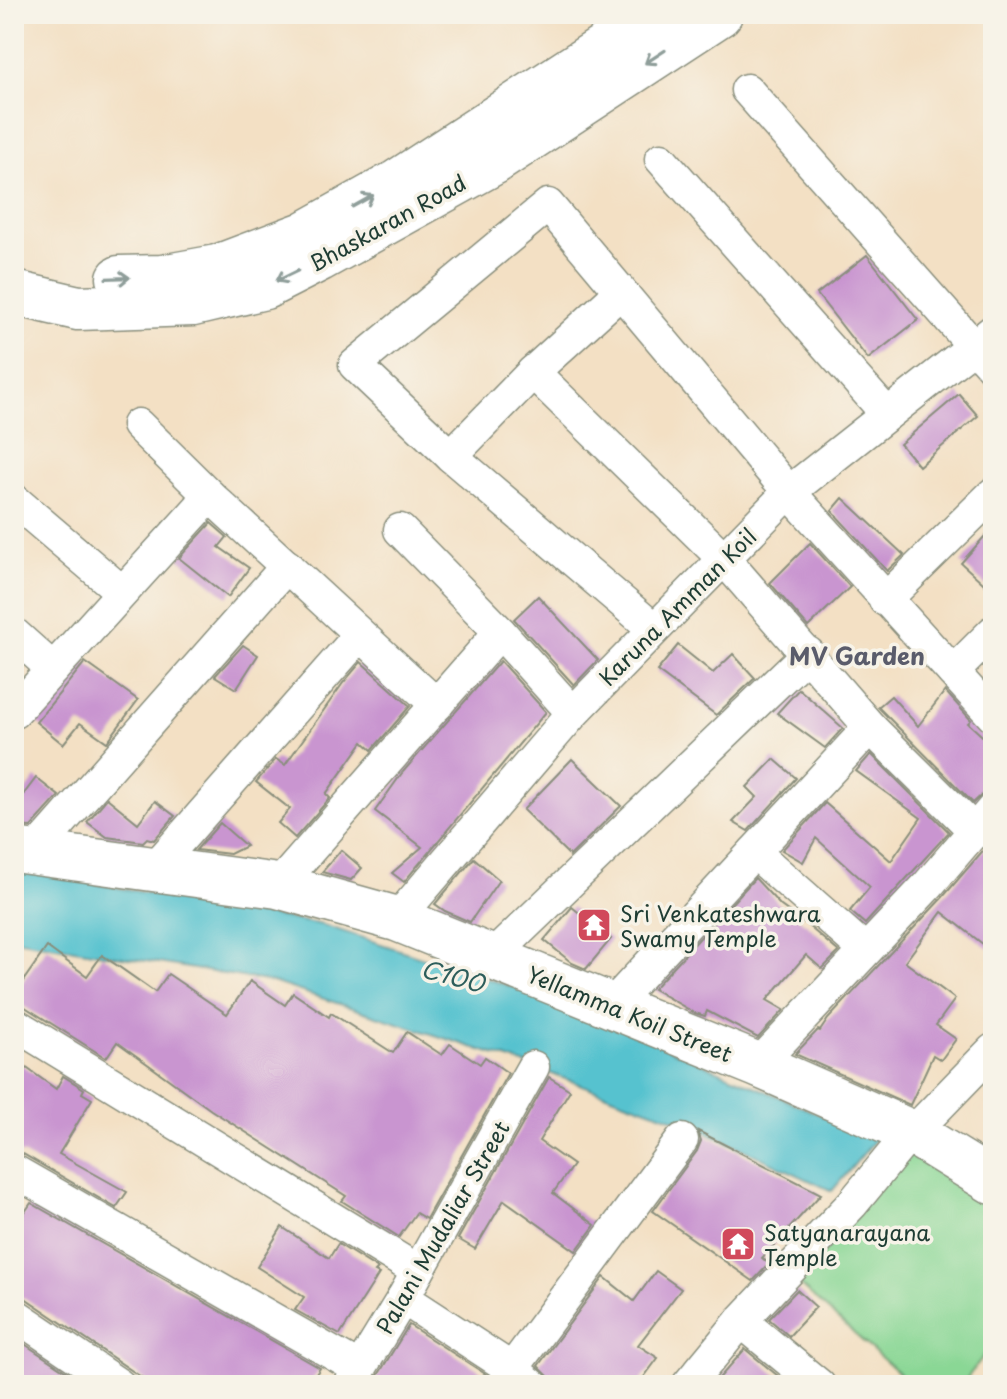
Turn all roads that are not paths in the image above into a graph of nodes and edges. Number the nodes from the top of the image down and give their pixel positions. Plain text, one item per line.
1 (655, 14) edge
2 (720, 14) edge
3 (747, 90) dead end
4 (661, 159) dead end
5 (14, 264) edge
6 (621, 292) junction
7 (14, 293) edge
8 (986, 349) edge
9 (533, 372) junction
10 (887, 414) junction
11 (138, 425) dead end
12 (451, 456) junction
13 (789, 492) junction
14 (993, 494) edge
15 (210, 496) junction
16 (14, 500) edge
17 (400, 530) dead end
18 (725, 560) junction
19 (287, 566) junction
20 (122, 592) junction
21 (885, 600) junction
22 (654, 629) junction
23 (500, 632) junction
24 (993, 632) edge
25 (14, 634) edge
26 (360, 635) junction
27 (808, 653) junction
28 (53, 669) junction
29 (953, 672) junction
30 (437, 705) junction
31 (14, 712) edge
32 (573, 713) junction
33 (993, 716) edge
34 (870, 727) junction
35 (984, 820) edge
36 (23, 852) edge
37 (754, 852) junction
38 (153, 870) junction
39 (278, 886) junction
40 (397, 919) junction
41 (865, 950) junction
42 (493, 956) junction
43 (611, 1006) junction
44 (16, 1025) dead end
45 (993, 1050) edge
46 (758, 1065) junction
47 (533, 1067) dead end
48 (682, 1140) dead end
49 (907, 1141) junction
50 (14, 1171) edge
51 (993, 1182) edge
52 (410, 1285) junction
53 (14, 1314) edge
54 (741, 1321) junction
55 (355, 1377) edge
56 (522, 1377) edge
57 (101, 1380) edge
58 (688, 1385) edge
59 (819, 1385) edge

5 -> 1 main road, Bhaskaran Road
2 -> 7 main road, Bhaskaran Road
3 - 8 street
4 - 10 street
6 - 9 street
6 - 12 street
6 - 13 street
8 - 10 street, Karuna Amman Koil
9 - 12 street
9 - 18 street
10 - 13 street, Karuna Amman Koil
11 - 15 street
12 - 22 street
13 - 18 street, Karuna Amman Koil
13 - 21 street
14 - 21 street
15 - 19 street
15 - 20 street
16 - 20 street
17 - 23 street
18 - 22 street, Karuna Amman Koil
18 - 27 street
19 - 26 street
19 - 36 street
20 - 28 street
21 - 29 street
22 - 32 street, Karuna Amman Koil
23 - 30 street
23 - 32 street
24 - 29 street
25 - 28 street
26 - 30 street
26 - 38 street
27 - 34 street
27 - 42 street
28 - 31 street
29 - 33 street
30 - 39 street
32 - 40 street, Karuna Amman Koil
34 - 35 street
34 - 37 street
35 - 41 street
36 - 38 main road, Yellamma Koil Street
37 - 41 street
37 - 43 street
38 - 39 main road, Yellamma Koil Street
39 - 40 main road, Yellamma Koil Street
40 - 42 main road, Yellamma Koil Street
41 - 46 street
42 - 43 main road, Yellamma Koil Street
43 - 46 main road, Yellamma Koil Street
44 - 52 street
45 - 49 street
46 - 49 main road, Yellamma Koil Street
47 - 52 street, Palani Mudaliar Street
48 - 56 street
49 - 51 main road, Yellamma Koil Street
49 - 54 street
50 - 55 street
52 - 55 street, Palani Mudaliar Street
52 - 56 street
53 - 57 street
54 - 58 street
54 - 59 street

